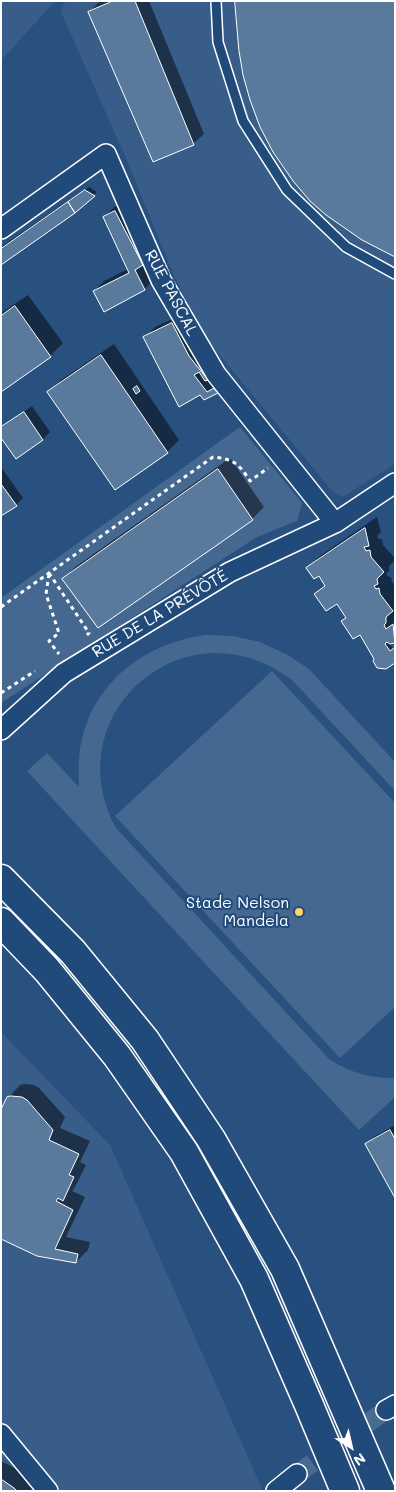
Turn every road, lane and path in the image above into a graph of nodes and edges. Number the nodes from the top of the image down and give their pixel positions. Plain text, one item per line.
1 (216, 1) edge
2 (1, 230) edge
3 (395, 274) edge
4 (283, 457) junction
5 (395, 483) edge
6 (335, 523) junction
7 (50, 573) junction
8 (1, 608) edge
9 (82, 638) dead end
10 (66, 649) dead end
11 (42, 665) dead end
12 (1, 693) edge
13 (1, 730) edge
14 (1, 879) edge
15 (1, 922) edge
16 (1, 1434) edge
17 (297, 1474) tunnel mouth
18 (48, 1491) edge
19 (276, 1491) edge
20 (345, 1491) edge
21 (381, 1491) edge

1 - 3 lane
2 - 4 street, RUE PASCAL
4 - 6 street, RUE PASCAL
4 - 7 path
5 - 6 street, RUE DE LA PRÉVÔTÉ
6 - 13 street, RUE DE LA PRÉVÔTÉ
7 - 8 path
7 - 9 path
7 - 10 path
11 - 12 path
14 - 21 highway
15 - 20 highway
16 - 18 street
17 - 19 street

